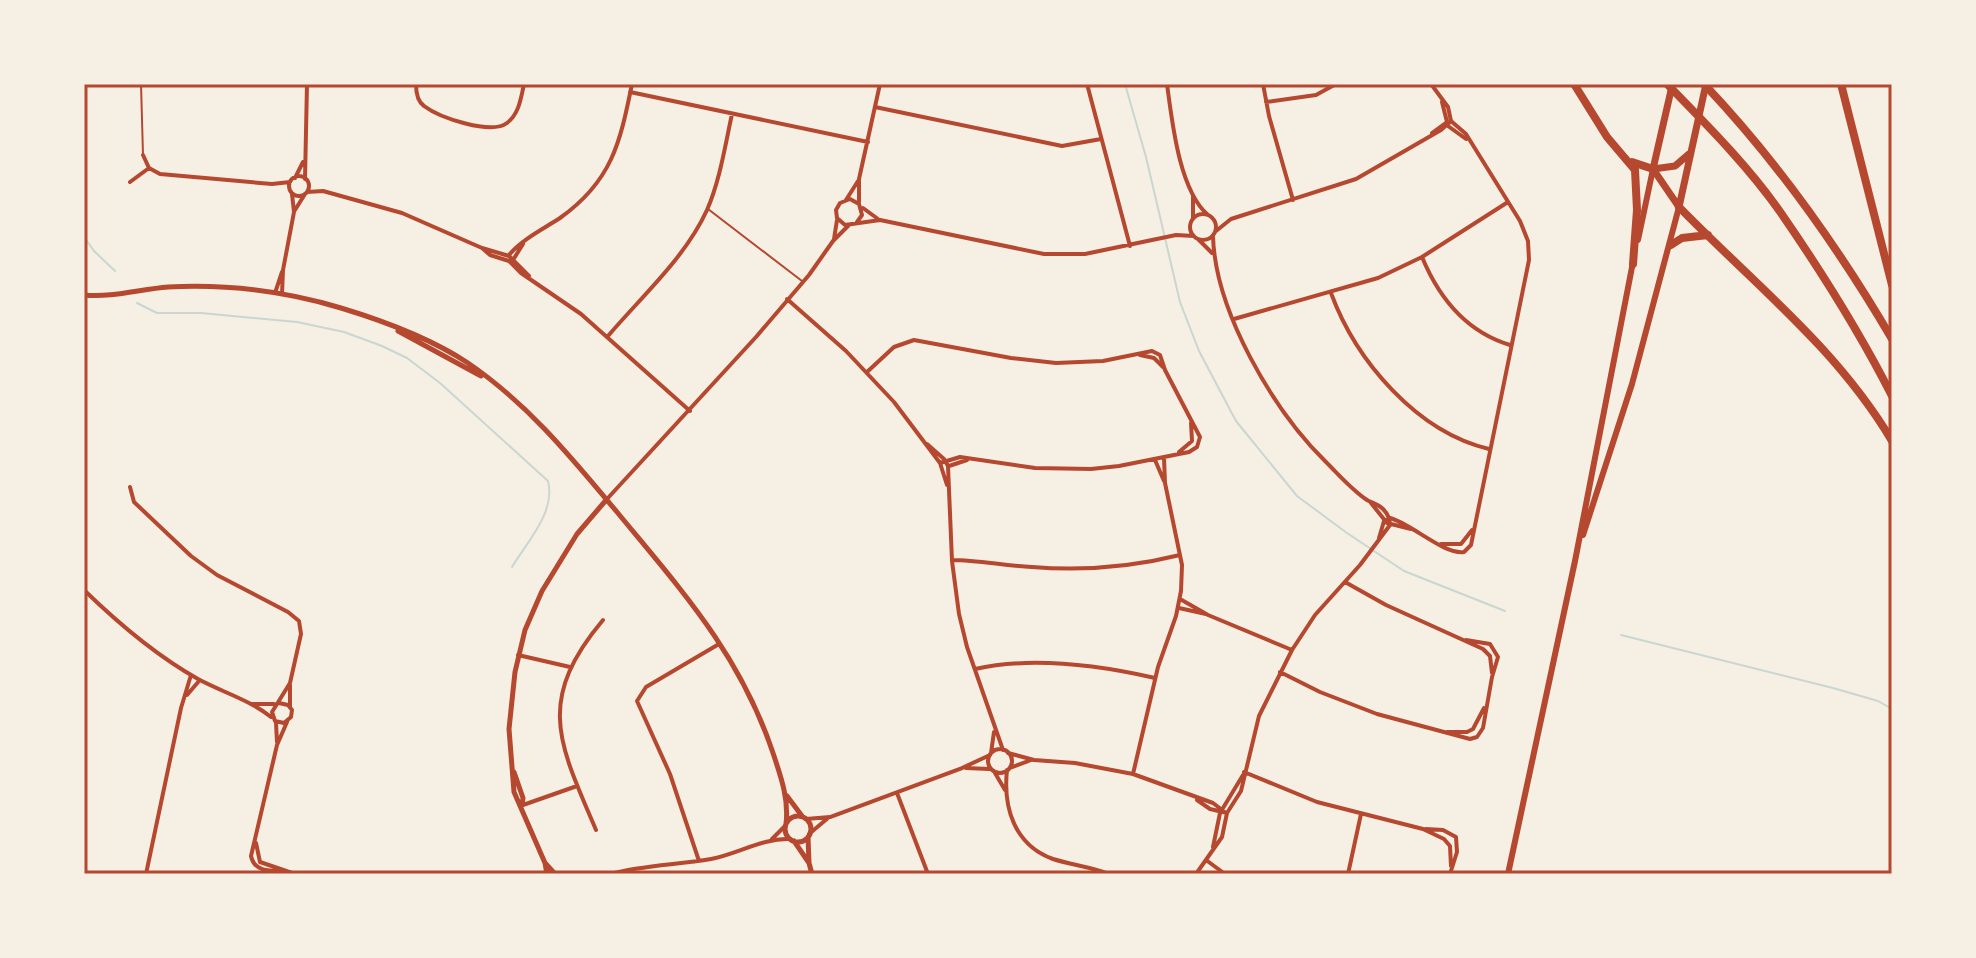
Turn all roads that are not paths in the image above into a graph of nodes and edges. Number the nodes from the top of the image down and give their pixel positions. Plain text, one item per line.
1 (141, 84) edge
2 (307, 84) edge
3 (416, 84) edge
4 (524, 84) edge
5 (632, 84) edge
6 (880, 84) edge
7 (1087, 84) edge
8 (1167, 84) edge
9 (1263, 84) edge
10 (1336, 84) edge
11 (1431, 84) edge
12 (1574, 84) edge
13 (1669, 84) edge
14 (1705, 84) edge
15 (1841, 84) edge
16 (630, 92) junction
17 (1266, 102) junction
18 (875, 107) junction
19 (732, 114) junction
20 (1448, 123) junction
21 (1101, 139) junction
22 (868, 142) junction
23 (1691, 151) junction
24 (143, 155) joint
25 (304, 160) junction
26 (1627, 160) junction
27 (149, 168) junction
28 (1653, 169) junction
29 (859, 179) junction
30 (292, 180) junction
31 (306, 180) junction
32 (130, 182) dead end
33 (272, 184) junction
34 (323, 191) junction
35 (292, 193) junction
36 (306, 193) junction
37 (1193, 196) junction
38 (846, 200) junction
39 (1293, 200) junction
40 (1508, 202) junction
41 (860, 205) junction
42 (1679, 207) junction
43 (708, 209) junction
44 (294, 212) junction
45 (1210, 216) junction
46 (837, 218) junction
47 (1231, 219) junction
48 (880, 220) junction
49 (1192, 221) junction
50 (857, 222) junction
51 (849, 225) junction
52 (1214, 233) junction
53 (1176, 235) junction
54 (1708, 235) junction
55 (1196, 238) junction
56 (833, 241) junction
57 (1671, 245) junction
58 (1130, 246) junction
59 (1213, 255) junction
60 (1422, 257) junction
61 (511, 259) junction
62 (1633, 264) junction
63 (803, 282) junction
64 (1892, 285) edge
65 (279, 293) junction
66 (1331, 293) junction
67 (84, 295) edge
68 (93, 296) junction
69 (787, 299) junction
70 (84, 301) edge
71 (1234, 319) junction
72 (608, 336) junction
73 (1892, 339) edge
74 (1511, 345) junction
75 (867, 372) junction
76 (1892, 396) edge
77 (690, 411) junction
78 (1190, 418) junction
79 (1892, 441) edge
80 (1489, 449) junction
81 (1177, 454) junction
82 (1164, 458) junction
83 (1155, 460) junction
84 (944, 465) junction
85 (1165, 483) junction
86 (130, 487) dead end
87 (607, 499) junction
88 (1369, 501) junction
89 (1390, 518) junction
90 (1384, 521) junction
91 (1390, 525) junction
92 (1473, 528) junction
93 (1413, 530) junction
94 (1378, 541) junction
95 (1438, 543) junction
96 (1461, 544) junction
97 (1464, 552) junction
98 (1180, 555) junction
99 (952, 561) junction
100 (1575, 561) junction
101 (1345, 582) junction
102 (84, 590) edge
103 (1180, 599) junction
104 (1178, 608) junction
105 (1208, 615) junction
106 (603, 620) dead end
107 (721, 643) junction
108 (1292, 650) junction
109 (518, 655) junction
110 (570, 667) junction
111 (975, 669) junction
112 (1280, 672) junction
113 (191, 675) junction
114 (1155, 678) junction
115 (200, 680) junction
116 (290, 683) junction
117 (185, 697) junction
118 (1487, 701) junction
119 (249, 703) junction
120 (278, 704) junction
121 (290, 707) junction
122 (274, 720) junction
123 (287, 722) junction
124 (1473, 729) junction
125 (994, 730) junction
126 (1444, 732) junction
127 (1477, 737) junction
128 (277, 745) junction
129 (1005, 751) junction
130 (991, 754) junction
131 (1034, 760) junction
132 (962, 768) junction
133 (1008, 769) junction
134 (993, 770) junction
135 (1244, 772) junction
136 (1133, 774) junction
137 (577, 786) junction
138 (1005, 792) junction
139 (897, 793) junction
140 (786, 795) junction
141 (521, 806) junction
142 (1221, 810) junction
143 (1227, 813) junction
144 (1361, 814) junction
145 (830, 817) junction
146 (804, 818) junction
147 (786, 825) junction
148 (1423, 829) junction
149 (596, 830) dead end
150 (809, 835) junction
151 (1456, 837) junction
152 (770, 840) junction
153 (792, 840) junction
154 (1448, 842) junction
155 (1213, 849) junction
156 (1206, 860) junction
157 (699, 861) junction
158 (545, 863) junction
159 (809, 863) junction
160 (659, 865) junction
161 (1451, 866) junction
162 (84, 872) edge
163 (145, 873) edge
164 (91, 874) edge
165 (295, 874) edge
166 (547, 874) edge
167 (555, 874) edge
168 (610, 874) edge
169 (663, 874) edge
170 (812, 874) edge
171 (928, 874) edge
172 (1109, 874) edge
173 (1196, 874) edge
174 (1225, 874) edge
175 (1348, 874) edge
176 (1450, 874) edge
177 (1508, 874) edge

1 - 24 lane
2 - 25 street
3 - 4 street
5 - 16 street
6 - 18 street
7 - 21 street
8 - 37 street
9 - 17 street
10 - 17 street
11 - 20 street
12 - 26 highway
13 - 28 highway
13 - 76 highway
14 - 23 highway
14 - 73 highway
15 - 64 highway
16 - 19 street
16 - 61 street
17 - 39 street
18 - 21 street
18 - 22 street
19 - 22 street
19 - 43 street
20 - 39 street
20 - 40 street
21 - 58 street
22 - 29 street
23 - 28 highway
23 - 42 highway
24 - 27 street
25 - 30 street
25 - 31 street
26 - 28 highway
26 - 62 highway
27 - 32 street
27 - 33 street
28 - 42 highway
28 - 62 main road
29 - 38 street
29 - 41 street
30 - 31 street
30 - 33 street
30 - 35 street
31 - 34 street
31 - 36 street
33 - 35 street
34 - 36 street
34 - 61 street
35 - 36 street
35 - 44 street
36 - 44 street
37 - 45 street
37 - 49 street
38 - 41 street
38 - 46 street
39 - 47 street
40 - 60 street
40 - 74 street
41 - 48 street
41 - 50 street
42 - 54 highway
42 - 57 main road
43 - 63 lane
43 - 72 street
44 - 65 street
45 - 47 street
45 - 49 street
45 - 52 street
46 - 51 street
46 - 56 street
47 - 52 street
48 - 50 street
48 - 58 street
49 - 53 street
49 - 55 street
50 - 51 street
51 - 56 street
52 - 55 street
52 - 59 street
53 - 55 street
53 - 58 street
54 - 57 highway
54 - 79 highway
55 - 59 street
56 - 63 street
57 - 100 main road
59 - 71 street
60 - 66 street
60 - 74 street
61 - 72 street
62 - 100 main road
63 - 69 street
65 - 68 street
65 - 87 street
66 - 71 street
66 - 80 street
67 - 68 street
68 - 70 street
69 - 75 street
69 - 77 street
71 - 88 street
72 - 77 street
74 - 80 street
75 - 78 street
75 - 84 street
77 - 87 street
78 - 81 street
78 - 81 street
80 - 92 street
81 - 82 street
82 - 83 street
82 - 85 street
83 - 84 street
83 - 85 street
84 - 99 street
85 - 98 street
86 - 116 street
87 - 107 street
87 - 109 street
88 - 89 street
88 - 90 street
89 - 90 street
89 - 91 street
89 - 93 street
90 - 91 street
90 - 94 street
91 - 93 street
91 - 94 street
92 - 96 street
92 - 97 street
93 - 95 street
94 - 101 street
95 - 96 street
95 - 97 street
96 - 97 street
98 - 99 street
98 - 103 street
99 - 111 street
100 - 177 main road
101 - 108 street
101 - 118 street
102 - 113 street
103 - 104 street
103 - 105 street
104 - 105 street
104 - 114 street
105 - 108 street
106 - 110 street
107 - 140 street
107 - 157 street
108 - 112 street
109 - 110 street
109 - 141 street
110 - 137 street
111 - 114 street
111 - 125 street
112 - 126 street
112 - 135 street
113 - 115 street
113 - 117 street
114 - 136 street
115 - 117 street
115 - 119 street
116 - 120 street
116 - 121 street
117 - 163 street
118 - 124 street
118 - 127 street
119 - 120 street
119 - 122 street
120 - 121 street
120 - 122 street
121 - 123 street
122 - 123 street
122 - 128 street
123 - 128 street
124 - 126 street
124 - 127 lane
125 - 129 street
125 - 130 street
126 - 127 street
128 - 165 street
129 - 130 street
129 - 131 street
129 - 133 street
130 - 132 street
130 - 134 street
131 - 133 street
131 - 136 street
132 - 134 street
132 - 139 street
133 - 134 street
133 - 138 street
134 - 138 street
135 - 142 street
135 - 143 street
135 - 144 street
136 - 142 street
137 - 141 street
137 - 149 street
138 - 172 street
139 - 145 street
139 - 171 street
140 - 146 street
140 - 147 street
141 - 158 street
142 - 143 street
142 - 155 street
143 - 155 street
144 - 148 street
144 - 175 street
145 - 146 street
145 - 150 street
146 - 147 street
146 - 150 street
147 - 152 street
147 - 153 street
148 - 151 street
148 - 154 street
150 - 153 street
150 - 159 street
151 - 154 lane
151 - 161 street
152 - 153 street
152 - 157 street
153 - 159 street
154 - 161 street
155 - 156 street
156 - 173 street
156 - 174 street
157 - 160 street
158 - 166 street
158 - 167 street
159 - 170 street
160 - 168 street
160 - 169 street
161 - 176 street
162 - 164 street

